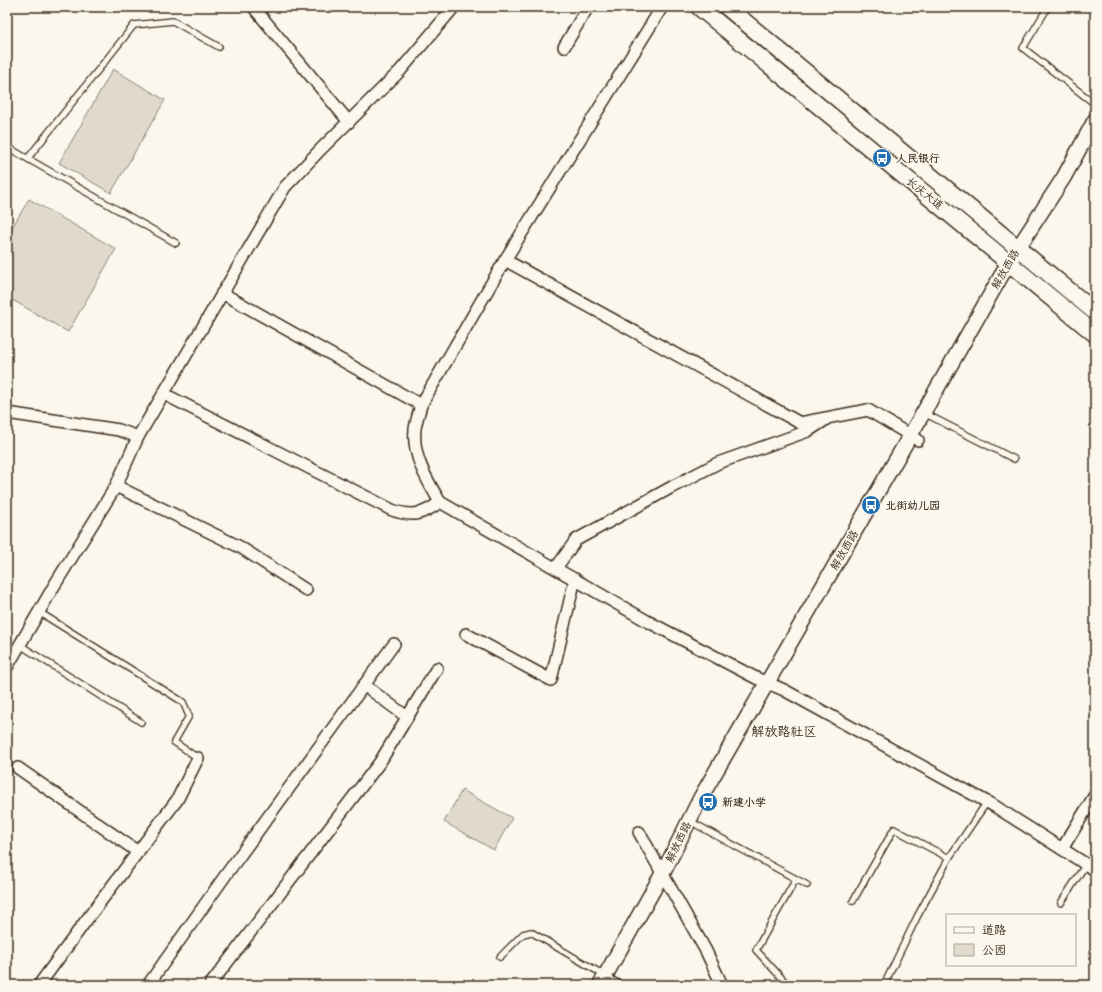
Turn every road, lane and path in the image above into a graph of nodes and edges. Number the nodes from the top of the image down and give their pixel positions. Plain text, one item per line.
1 (454, 7) edge
2 (588, 7) edge
3 (662, 7) edge
4 (698, 7) edge
5 (727, 7) edge
6 (1048, 7) edge
7 (255, 9) dead end
8 (219, 47) dead end
9 (564, 47) dead end
10 (1095, 104) edge
11 (1095, 120) edge
12 (349, 122) junction
13 (1095, 140) edge
14 (7, 147) edge
15 (28, 158) junction
16 (176, 243) dead end
17 (1021, 250) junction
18 (506, 260) junction
19 (1012, 265) junction
20 (222, 293) junction
21 (1095, 312) edge
22 (1095, 334) edge
23 (164, 394) junction
24 (420, 404) junction
25 (7, 413) edge
26 (927, 415) junction
27 (831, 416) junction
28 (138, 437) junction
29 (914, 438) junction
30 (1014, 459) dead end
31 (116, 486) junction
32 (440, 502) junction
33 (556, 568) junction
34 (575, 579) junction
35 (306, 590) dead end
36 (39, 612) junction
37 (466, 634) dead end
38 (394, 644) dead end
39 (20, 645) junction
40 (7, 667) edge
41 (437, 668) dead end
42 (364, 685) junction
43 (771, 685) junction
44 (407, 717) junction
45 (141, 722) dead end
46 (198, 758) joint
47 (18, 768) dead end
48 (1095, 795) edge
49 (987, 801) junction
50 (697, 825) junction
51 (639, 832) dead end
52 (1062, 849) junction
53 (138, 852) junction
54 (949, 858) junction
55 (1090, 867) edge
56 (665, 877) junction
57 (796, 879) junction
58 (807, 885) dead end
59 (853, 901) dead end
60 (1061, 903) dead end
61 (500, 957) dead end
62 (611, 982) edge
63 (40, 985) edge
64 (148, 985) edge
65 (210, 985) edge
66 (722, 985) edge
67 (788, 985) edge
68 (884, 985) edge

1 - 12 street
2 - 9 street
3 - 18 street
4 - 19 main road, 长庆大道
5 - 17 main road, 长庆大道
6 - 10 lane
7 - 12 street
8 - 15 lane
11 - 17 street, 解放西路
12 - 20 street
13 - 17 street, 解放西路
14 - 15 lane
15 - 16 lane
17 - 19 street, 解放西路
17 - 21 main road, 长庆大道
18 - 24 street
18 - 27 street
19 - 22 main road, 长庆大道
19 - 26 street, 解放西路
20 - 23 street
20 - 24 street
23 - 28 street
23 - 32 street
24 - 32 street
25 - 28 street
26 - 29 street, 解放西路
26 - 30 lane
27 - 29 street
27 - 33 street
28 - 31 street
29 - 43 street, 解放西路
31 - 35 street
31 - 36 street
32 - 33 street
33 - 34 street
34 - 37 street
34 - 43 street
36 - 39 street
36 - 46 lane
38 - 42 street
39 - 40 street
39 - 45 lane
41 - 44 street
42 - 44 street
42 - 64 street
43 - 49 street
43 - 50 street, 解放西路
43 - 56 street, 解放西路
44 - 65 street
46 - 53 street
47 - 53 street
48 - 52 street
49 - 52 street
49 - 54 lane
50 - 56 street, 解放西路
50 - 57 lane
51 - 56 street
52 - 55 street
53 - 63 street
54 - 59 lane
54 - 68 lane
55 - 60 lane
56 - 62 street, 解放西路
56 - 66 street
57 - 58 lane
57 - 67 lane
61 - 62 lane

